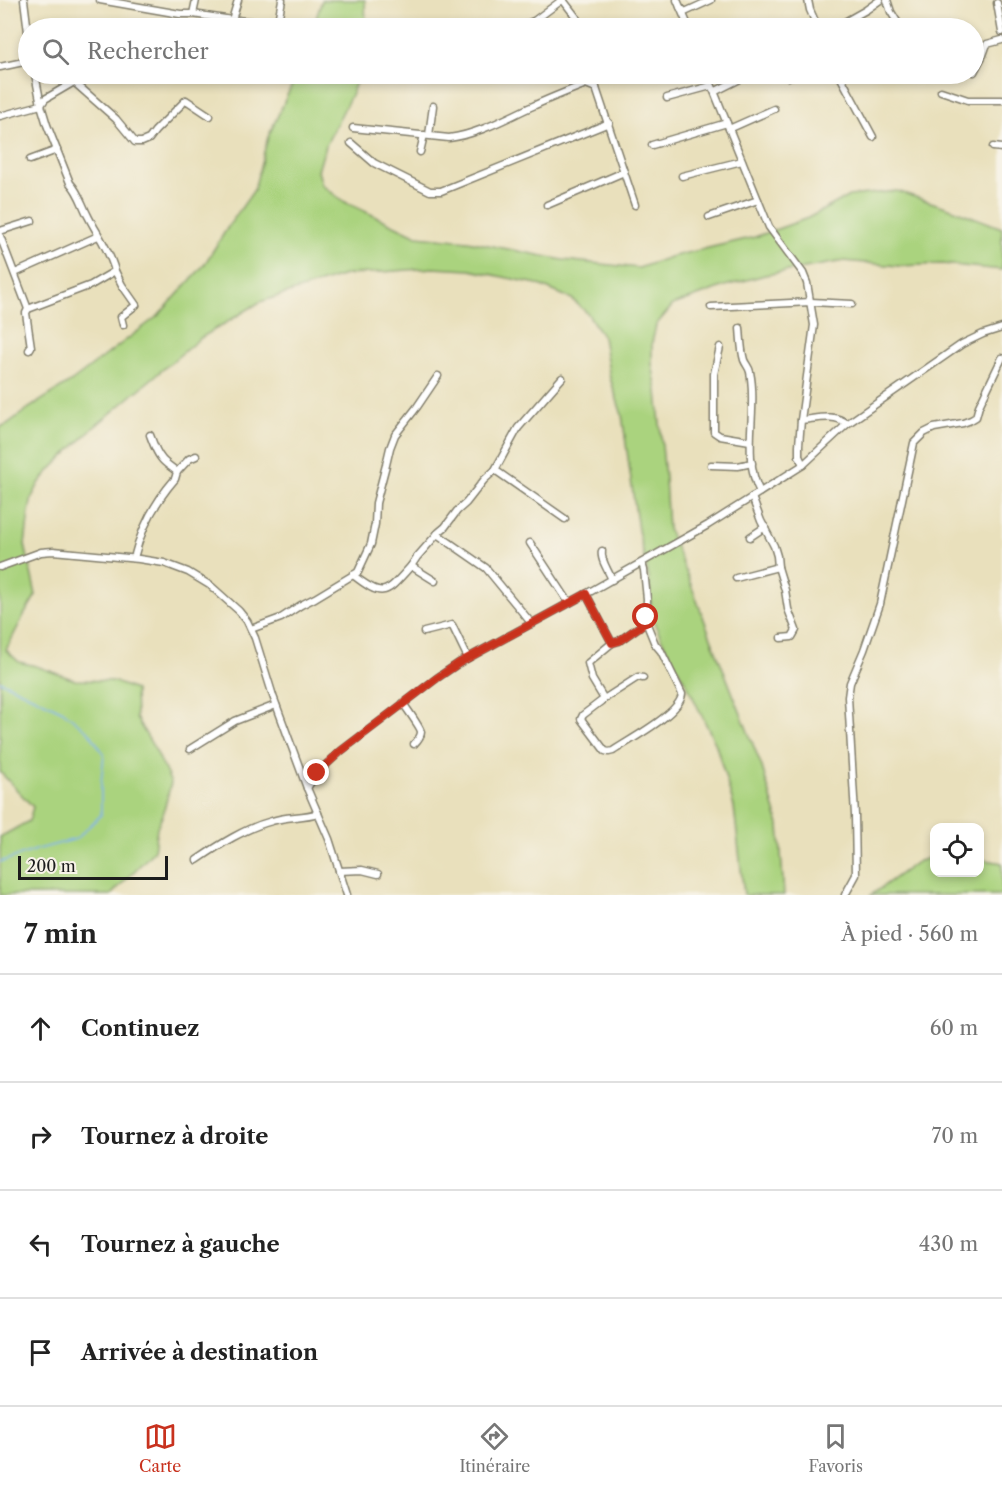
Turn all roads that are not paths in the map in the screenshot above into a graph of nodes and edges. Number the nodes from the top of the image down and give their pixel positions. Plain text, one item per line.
1 (24, 0) edge
2 (100, 0) edge
3 (196, 0) edge
4 (238, 0) edge
5 (282, 0) edge
6 (563, 0) edge
7 (677, 0) edge
8 (711, 0) edge
9 (808, 0) edge
10 (880, 0) edge
11 (887, 0) edge
12 (997, 3) dead end
13 (680, 7) junction
14 (193, 14) junction
15 (26, 18) edge
16 (221, 18) edge
17 (235, 18) edge
18 (279, 18) edge
19 (538, 18) edge
20 (576, 18) edge
21 (685, 18) edge
22 (814, 18) edge
23 (852, 18) edge
24 (895, 18) edge
25 (1002, 32) edge
26 (1002, 40) edge
27 (984, 53) edge
28 (18, 63) edge
29 (0, 67) edge
30 (37, 84) edge
31 (71, 84) edge
32 (76, 84) edge
33 (595, 84) edge
34 (711, 84) edge
35 (730, 84) edge
36 (844, 84) edge
37 (712, 87) junction
38 (596, 88) junction
39 (941, 91) dead end
40 (667, 98) dead end
41 (1002, 100) edge
42 (41, 105) junction
43 (433, 106) dead end
44 (774, 109) dead end
45 (0, 116) edge
46 (210, 116) dead end
47 (609, 123) junction
48 (728, 126) junction
49 (353, 128) dead end
50 (427, 135) junction
51 (873, 137) dead end
52 (351, 143) dead end
53 (652, 145) dead end
54 (993, 147) dead end
55 (1002, 148) edge
56 (57, 150) junction
57 (420, 152) dead end
58 (30, 160) dead end
59 (742, 161) junction
60 (624, 172) junction
61 (682, 176) dead end
62 (758, 200) junction
63 (547, 205) dead end
64 (634, 205) dead end
65 (709, 217) dead end
66 (32, 221) dead end
67 (0, 231) edge
68 (0, 236) edge
69 (98, 236) junction
70 (115, 271) junction
71 (15, 273) junction
72 (811, 302) junction
73 (852, 304) dead end
74 (711, 307) dead end
75 (28, 309) junction
76 (123, 325) dead end
77 (740, 328) dead end
78 (1002, 328) edge
79 (720, 347) dead end
80 (29, 350) dead end
81 (1002, 358) edge
82 (438, 376) dead end
83 (562, 378) dead end
84 (801, 420) junction
85 (847, 424) junction
86 (150, 435) dead end
87 (750, 441) junction
88 (196, 456) dead end
89 (752, 463) junction
90 (711, 465) dead end
91 (803, 465) junction
92 (495, 470) junction
93 (177, 472) junction
94 (760, 492) junction
95 (752, 497) junction
96 (565, 519) dead end
97 (765, 527) junction
98 (437, 534) junction
99 (750, 537) dead end
100 (530, 543) dead end
101 (602, 551) dead end
102 (134, 558) junction
103 (642, 563) junction
104 (411, 566) junction
105 (0, 567) edge
106 (778, 567) junction
107 (352, 575) junction
108 (736, 578) dead end
109 (612, 580) junction
110 (435, 581) dead end
111 (586, 594) junction
112 (571, 602) junction
113 (646, 622) junction
114 (532, 624) junction
115 (250, 629) junction
116 (424, 632) dead end
117 (781, 638) dead end
118 (612, 643) junction
119 (468, 658) junction
120 (643, 678) dead end
121 (604, 699) junction
122 (403, 703) junction
123 (276, 705) junction
124 (414, 744) dead end
125 (189, 749) dead end
126 (300, 770) junction
127 (317, 773) junction
128 (307, 788) junction
129 (318, 813) junction
130 (197, 860) dead end
131 (339, 871) junction
132 (378, 874) dead end
133 (347, 895) edge
134 (845, 895) edge

1 - 15 street
2 - 14 street
3 - 14 street
4 - 17 street
5 - 18 street
6 - 19 street
6 - 20 street
7 - 13 street
8 - 13 street
9 - 22 street
10 - 23 street
11 - 24 street
12 - 25 street
13 - 21 street
14 - 16 street
26 - 27 street
28 - 29 street
30 - 42 street
31 - 42 street
32 - 46 street
33 - 38 street
34 - 37 street
35 - 37 street
36 - 51 street
37 - 40 street
37 - 48 street
38 - 47 street
38 - 50 street
39 - 41 street
42 - 45 street
42 - 56 street
43 - 50 street
44 - 48 street
47 - 52 street
47 - 60 street
48 - 53 street
48 - 59 street
49 - 50 street
50 - 57 street
54 - 55 street
56 - 58 street
56 - 69 street
59 - 61 street
59 - 62 street
60 - 63 street
60 - 64 street
62 - 65 street
62 - 72 street
66 - 67 street
68 - 71 street
69 - 70 street
69 - 71 street
70 - 75 street
70 - 76 street
71 - 75 street
72 - 73 street
72 - 74 street
72 - 84 street
75 - 80 street
77 - 87 street
78 - 85 street
79 - 87 street
81 - 134 street
82 - 107 street
83 - 92 street
84 - 85 street
84 - 91 street
85 - 91 street
86 - 93 street
87 - 89 street
88 - 93 street
89 - 90 street
89 - 94 street
91 - 94 street
92 - 96 street
92 - 98 street
93 - 102 street
94 - 95 street
95 - 97 street
95 - 103 street
97 - 99 street
97 - 106 street
98 - 104 street
98 - 114 street
100 - 112 street
101 - 109 street
102 - 105 street
102 - 115 street
103 - 109 street
103 - 113 street
104 - 107 street
104 - 110 street
106 - 108 street
106 - 117 street
107 - 115 street
109 - 111 street
111 - 112 street
111 - 118 street
112 - 114 street
113 - 118 street
113 - 121 street
114 - 119 street
115 - 123 street
116 - 119 street
118 - 121 street
119 - 122 street
120 - 121 street
122 - 124 street
122 - 127 street
123 - 125 street
123 - 126 street
126 - 127 street
126 - 128 street
127 - 128 street
128 - 129 street
129 - 130 street
129 - 131 street
131 - 132 street
131 - 133 street

